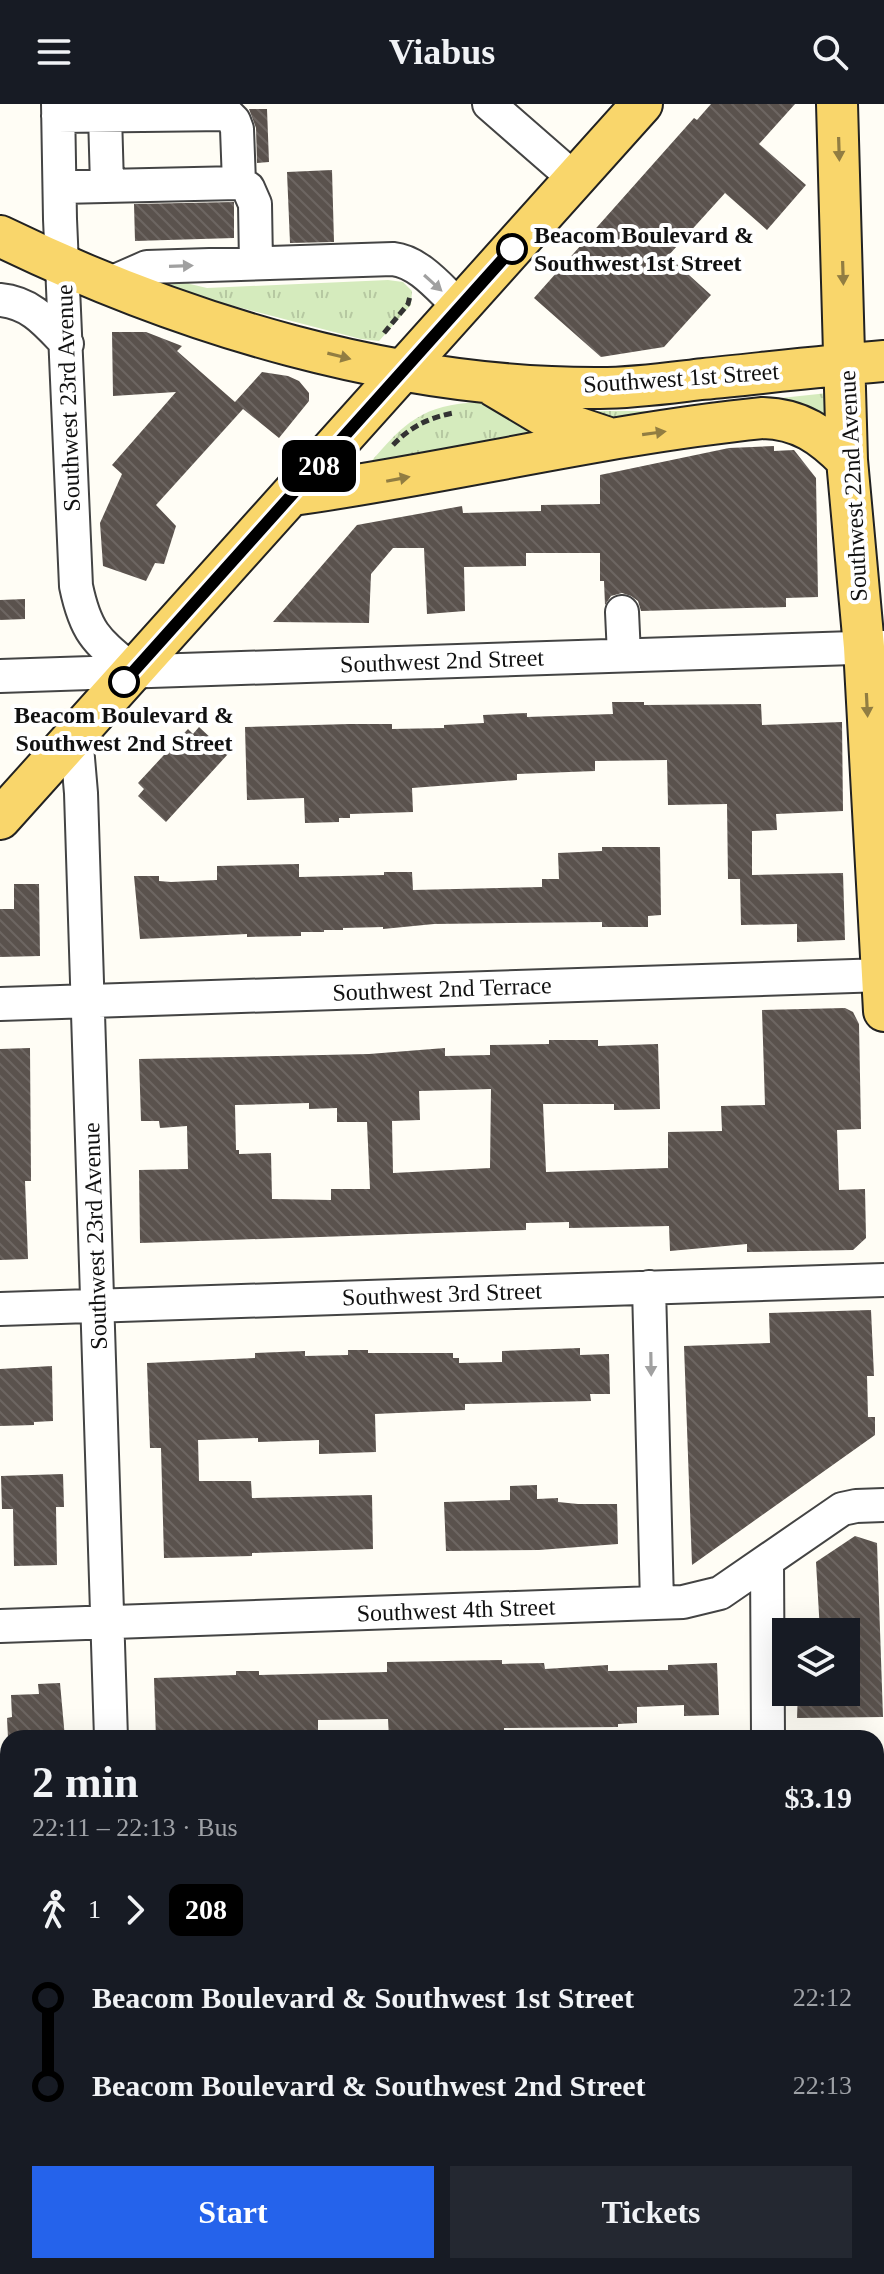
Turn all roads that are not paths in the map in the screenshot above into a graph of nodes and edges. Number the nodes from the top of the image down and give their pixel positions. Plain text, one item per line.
1 (489, 104) edge
2 (642, 104) edge
3 (837, 104) edge
4 (58, 110) edge
5 (113, 111) edge
6 (575, 179) junction
7 (239, 183) junction
8 (107, 185) junction
9 (60, 187) junction
10 (0, 236) edge
11 (256, 263) junction
12 (63, 267) junction
13 (106, 285) junction
14 (0, 300) edge
15 (461, 308) junction
16 (67, 344) junction
17 (865, 363) edge
18 (405, 370) junction
19 (488, 381) junction
20 (614, 438) junction
21 (847, 460) junction
22 (293, 495) junction
23 (622, 612) dead end
24 (874, 647) edge
25 (624, 655) junction
26 (133, 671) junction
27 (0, 676) edge
28 (76, 735) junction
29 (0, 819) edge
30 (884, 975) edge
31 (86, 1000) junction
32 (0, 1004) edge
33 (884, 1011) edge
34 (884, 1280) edge
35 (649, 1287) junction
36 (97, 1306) junction
37 (0, 1309) edge
38 (884, 1505) edge
39 (767, 1562) junction
40 (657, 1603) junction
41 (108, 1622) junction
42 (0, 1626) edge
43 (111, 1730) edge
44 (768, 1730) edge

1 - 6 street
2 - 6 main road
3 -> 17 main road, Southwest 22nd Avenue
4 - 5 street
4 - 9 street, Southwest 23rd Avenue
5 - 7 street
5 - 8 street
6 - 15 main road
7 - 8 street
7 - 11 street
8 - 9 street
9 - 12 street, Southwest 23rd Avenue
10 - 12 main road, Southwest 1st Street
13 -> 11 street
11 -> 15 street
12 - 13 main road, Southwest 1st Street
12 - 16 street, Southwest 23rd Avenue
13 -> 18 main road, Southwest 1st Street
14 - 16 street
15 - 18 main road
16 - 26 street, Southwest 23rd Avenue
17 - 19 main road, Southwest 1st Street
17 - 21 main road, Southwest 22nd Avenue
18 - 19 main road, Southwest 1st Street
18 - 22 main road
19 - 20 main road
20 -> 21 main road
22 -> 20 main road
21 - 24 main road, Southwest 22nd Avenue
22 - 26 main road
23 - 25 street
24 - 25 street, Southwest 2nd Street
24 -> 30 main road, Southwest 22nd Avenue
25 - 26 street, Southwest 2nd Street
26 - 27 street, Southwest 2nd Street
26 - 28 main road
28 - 29 main road
28 - 31 street, Southwest 23rd Avenue
30 - 31 street, Southwest 2nd Terrace
30 - 33 main road, Southwest 22nd Avenue
31 - 32 street, Southwest 2nd Terrace
31 - 36 street, Southwest 23rd Avenue
34 - 35 street, Southwest 3rd Street
35 - 36 street, Southwest 3rd Street
35 -> 40 street
36 - 37 street, Southwest 3rd Street
36 - 41 street, Southwest 23rd Avenue
38 - 39 street, Southwest 4th Street
39 - 40 street, Southwest 4th Street
39 - 44 street
40 - 41 street, Southwest 4th Street
41 - 42 street, Southwest 4th Street
41 - 43 street, Southwest 23rd Avenue

